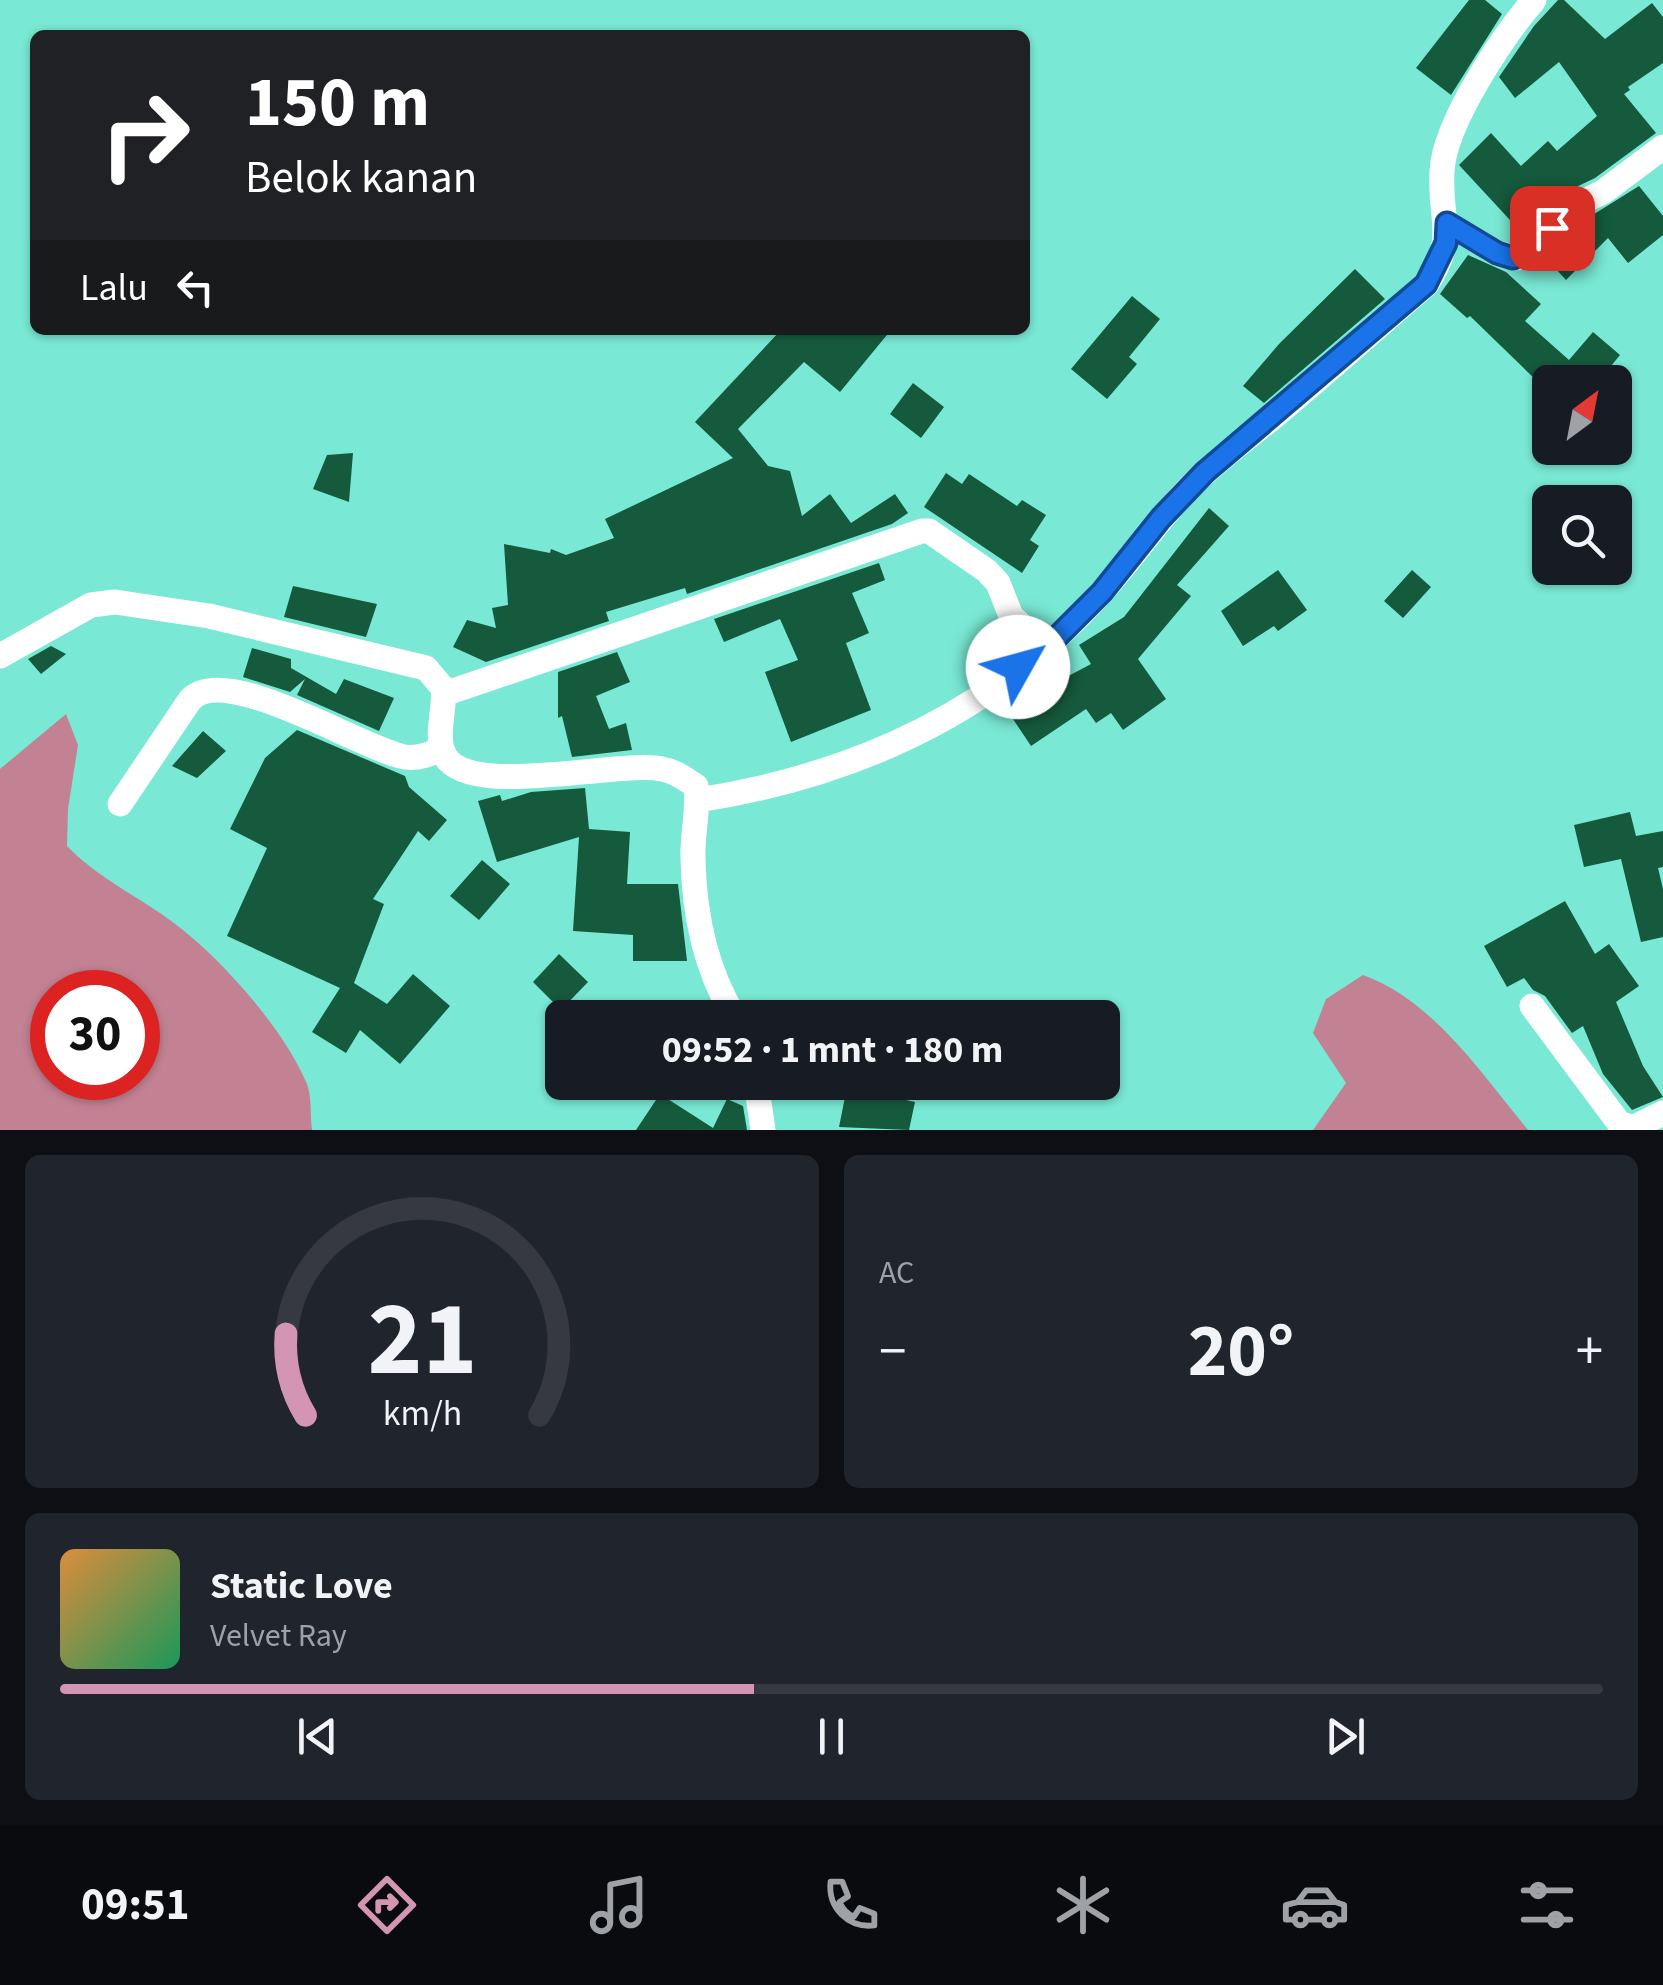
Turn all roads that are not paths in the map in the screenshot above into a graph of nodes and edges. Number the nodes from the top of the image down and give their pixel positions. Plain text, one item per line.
1 (1534, 0) edge
2 (1663, 147) edge
3 (1447, 223) junction
4 (1046, 648) junction
5 (0, 656) edge
6 (444, 694) junction
7 (442, 749) junction
8 (698, 800) junction
9 (120, 804) dead end
10 (725, 1000) edge
11 (1532, 1006) dead end
12 (759, 1100) edge
13 (1663, 1113) edge
14 (763, 1130) edge

1 - 3 street
2 - 3 street
3 - 4 street
4 - 6 street
4 - 8 street
5 - 6 street
6 - 7 street
7 - 8 street
7 - 9 street
8 - 10 street
11 - 13 street
12 - 14 street

